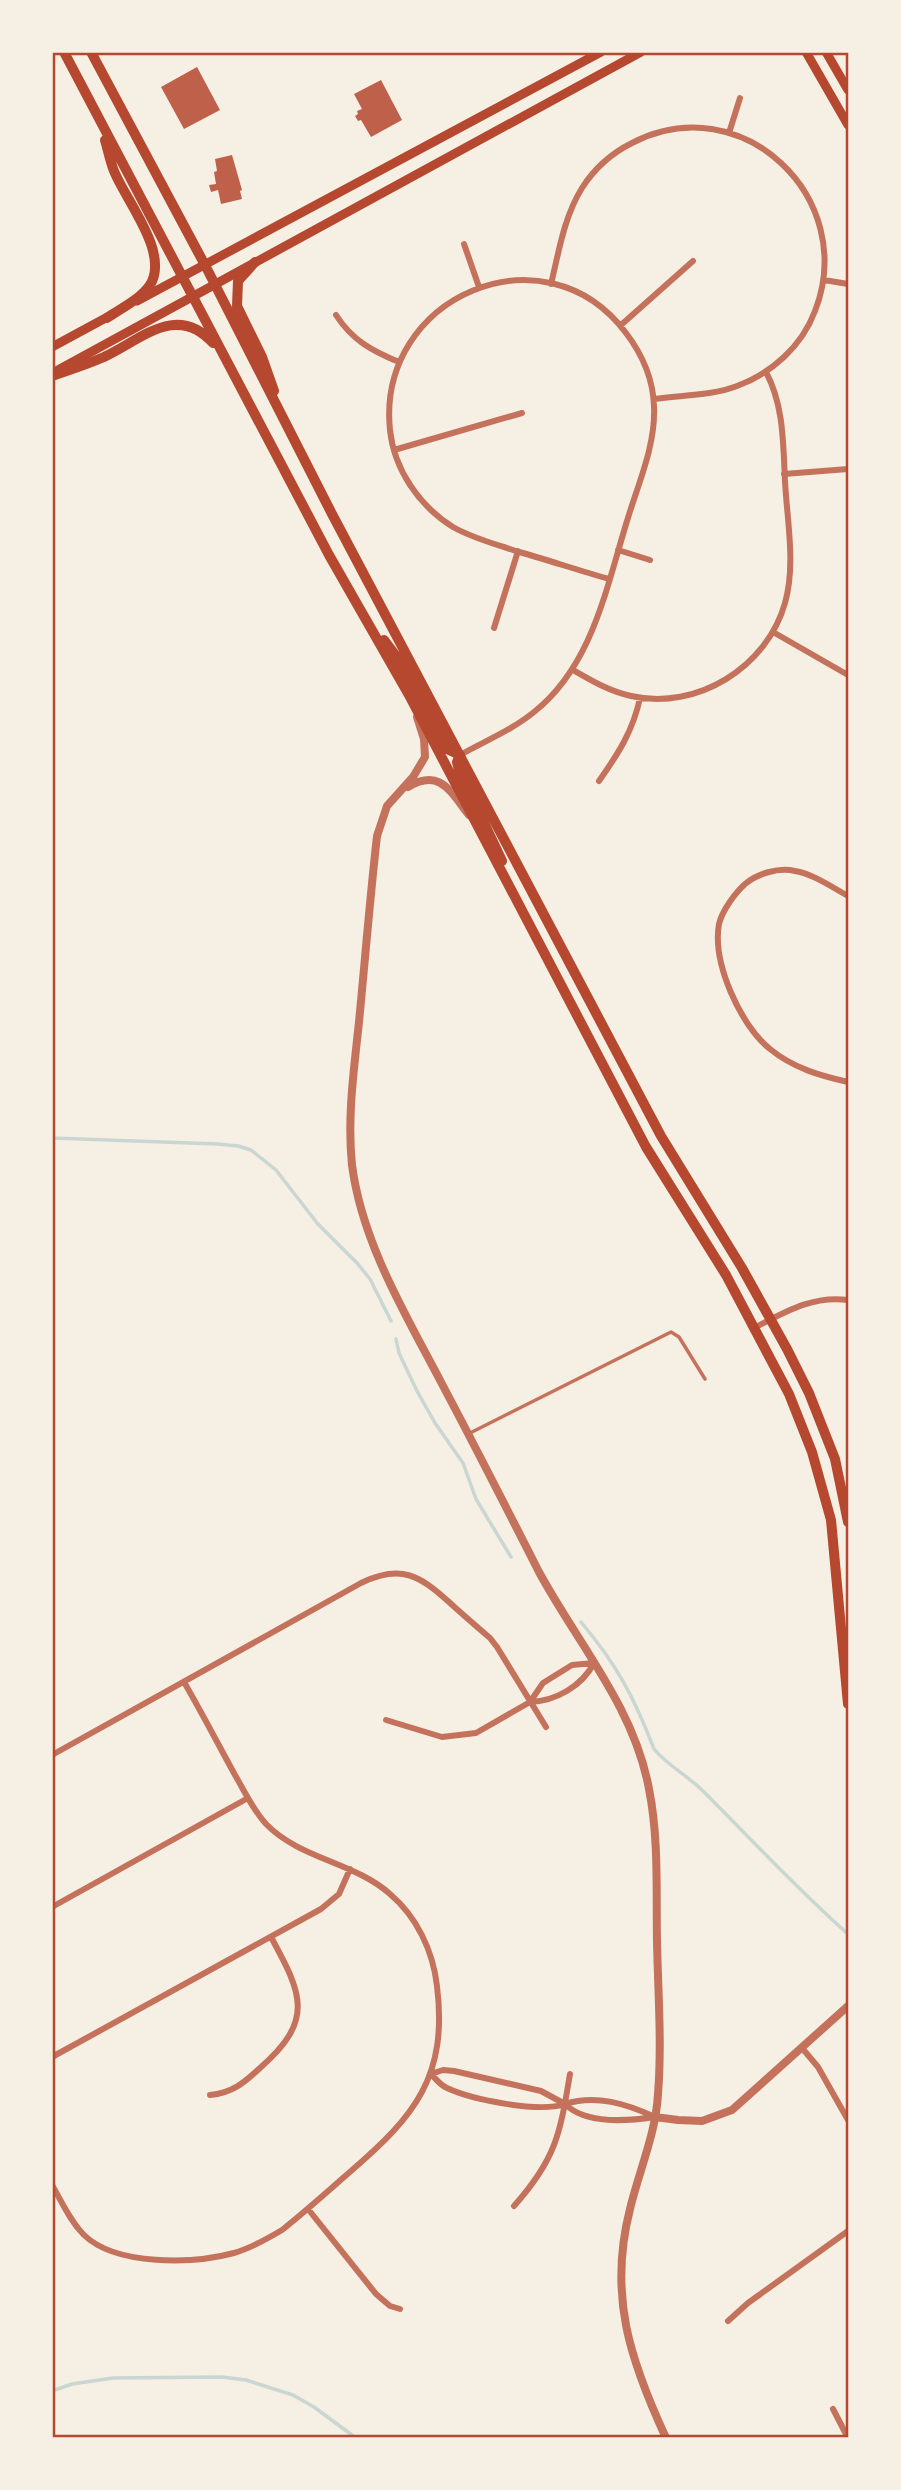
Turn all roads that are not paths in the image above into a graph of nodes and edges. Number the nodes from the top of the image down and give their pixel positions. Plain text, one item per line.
1 (64, 52) edge
2 (91, 52) edge
3 (601, 52) edge
4 (640, 52) edge
5 (806, 52) edge
6 (826, 52) edge
7 (849, 90) edge
8 (740, 98) dead end
9 (101, 122) junction
10 (849, 125) edge
11 (730, 133) junction
12 (464, 244) dead end
13 (693, 261) dead end
14 (255, 262) junction
15 (205, 267) junction
16 (183, 277) junction
17 (824, 280) junction
18 (551, 284) junction
19 (849, 284) edge
20 (215, 285) junction
21 (479, 288) junction
22 (193, 298) junction
23 (336, 315) dead end
24 (107, 318) junction
25 (621, 325) junction
26 (52, 347) edge
27 (224, 356) junction
28 (399, 362) junction
29 (765, 372) junction
30 (52, 375) edge
31 (653, 399) junction
32 (522, 413) dead end
33 (284, 421) junction
34 (394, 450) junction
35 (849, 470) edge
36 (785, 474) junction
37 (618, 550) junction
38 (518, 551) junction
39 (650, 560) dead end
40 (609, 579) junction
41 (355, 600) junction
42 (494, 628) dead end
43 (773, 632) junction
44 (573, 670) junction
45 (849, 675) edge
46 (640, 698) junction
47 (412, 701) junction
48 (460, 755) junction
49 (599, 781) dead end
50 (399, 792) junction
51 (474, 821) junction
52 (849, 896) edge
53 (526, 920) junction
54 (849, 1082) edge
55 (849, 1300) edge
56 (770, 1319) junction
57 (754, 1328) junction
58 (705, 1379) dead end
59 (468, 1433) junction
60 (849, 1522) edge
61 (594, 1663) junction
62 (184, 1682) junction
63 (530, 1702) junction
64 (849, 1704) edge
65 (386, 1720) dead end
66 (546, 1727) dead end
67 (52, 1755) edge
68 (248, 1798) junction
69 (351, 1869) junction
70 (52, 1907) edge
71 (271, 1937) junction
72 (849, 2006) edge
73 (803, 2048) junction
74 (52, 2057) edge
75 (431, 2074) junction
76 (570, 2074) dead end
77 (210, 2095) dead end
78 (565, 2104) junction
79 (655, 2117) junction
80 (849, 2120) edge
81 (52, 2185) edge
82 (514, 2206) dead end
83 (308, 2209) junction
84 (849, 2231) edge
85 (400, 2309) dead end
86 (729, 2321) dead end
87 (832, 2409) dead end
88 (666, 2438) edge
89 (848, 2438) edge

1 - 9 main road
2 - 15 main road
3 - 15 main road
4 - 14 main road
5 - 10 main road
6 - 7 main road
8 - 11 street
9 - 16 main road
9 - 24 main road
11 - 17 street
11 - 18 street
12 - 21 street
13 - 25 street
14 - 20 main road
14 - 33 main road
15 - 16 main road
15 - 20 main road
16 - 22 main road
16 - 24 main road
17 - 19 street
17 - 29 street
18 - 21 street
18 - 25 street
20 - 22 main road
20 - 33 main road
21 - 28 street
22 - 27 main road
22 - 30 main road
23 - 28 street
24 - 26 main road
25 - 31 street
27 - 30 main road
27 - 41 main road
28 - 34 street
29 - 31 street
29 - 36 street
31 - 37 street
32 - 34 street
33 - 48 main road
34 - 38 street
35 - 36 street
36 - 43 street
37 - 39 street
37 - 40 street
38 - 40 street
38 - 42 street
40 - 44 street
41 - 47 main road
41 - 48 main road
43 - 45 street
43 - 46 street
44 - 46 street
44 - 48 street
46 - 49 street
47 - 50 street
47 - 51 main road
48 - 53 main road
48 - 56 main road
50 - 51 street
50 - 59 street
51 - 53 main road
52 - 54 street
53 - 57 main road
55 - 56 street
56 - 57 street
56 - 60 main road
57 - 64 main road
58 - 59 lane
59 - 61 street
61 - 63 street
61 - 63 street
61 - 79 street
62 - 63 street
62 - 67 street
62 - 68 street
63 - 65 street
63 - 66 street
68 - 69 street
68 - 70 street
69 - 71 street
69 - 75 street
71 - 74 street
71 - 77 street
72 - 73 street
73 - 79 street
73 - 80 street
75 - 78 street
75 - 78 street
75 - 83 street
76 - 78 street
78 - 79 street
78 - 79 street
78 - 82 street
79 - 88 street
81 - 83 street
83 - 85 street
84 - 86 street
87 - 89 street

